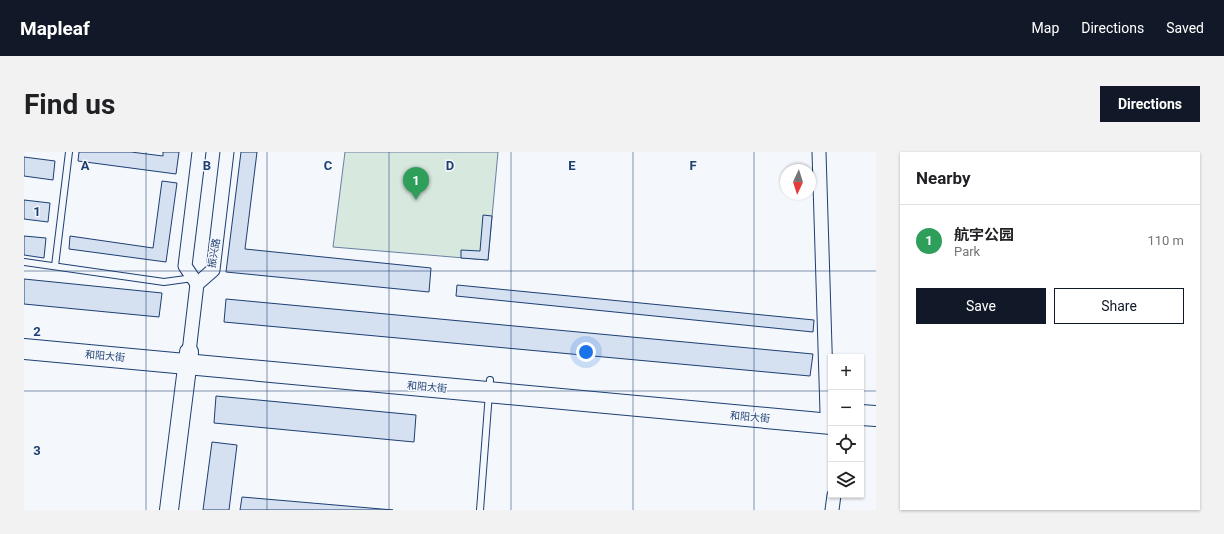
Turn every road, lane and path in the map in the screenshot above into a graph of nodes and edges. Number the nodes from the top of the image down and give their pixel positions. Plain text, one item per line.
1 (69, 152) edge
2 (199, 152) edge
3 (227, 152) edge
4 (819, 152) edge
5 (24, 262) edge
6 (55, 266) junction
7 (195, 281) junction
8 (24, 337) edge
9 (24, 349) edge
10 (189, 358) junction
11 (489, 386) junction
12 (829, 390) edge
13 (864, 415) edge
14 (828, 416) edge
15 (876, 416) edge
16 (864, 427) edge
17 (876, 429) edge
18 (834, 498) edge
19 (169, 510) edge
20 (480, 510) edge
21 (832, 510) edge

1 - 6 lane
2 - 7 street
3 - 7 street, 振兴路
4 - 12 street
5 - 6 lane
6 - 7 lane
7 - 10 street
8 - 10 main road, 和阳大街
9 - 10 main road, 和阳大街
10 - 11 main road, 和阳大街
10 - 19 street
11 - 14 main road, 和阳大街
11 - 20 lane
13 - 15 main road
16 - 17 main road
18 - 21 street

